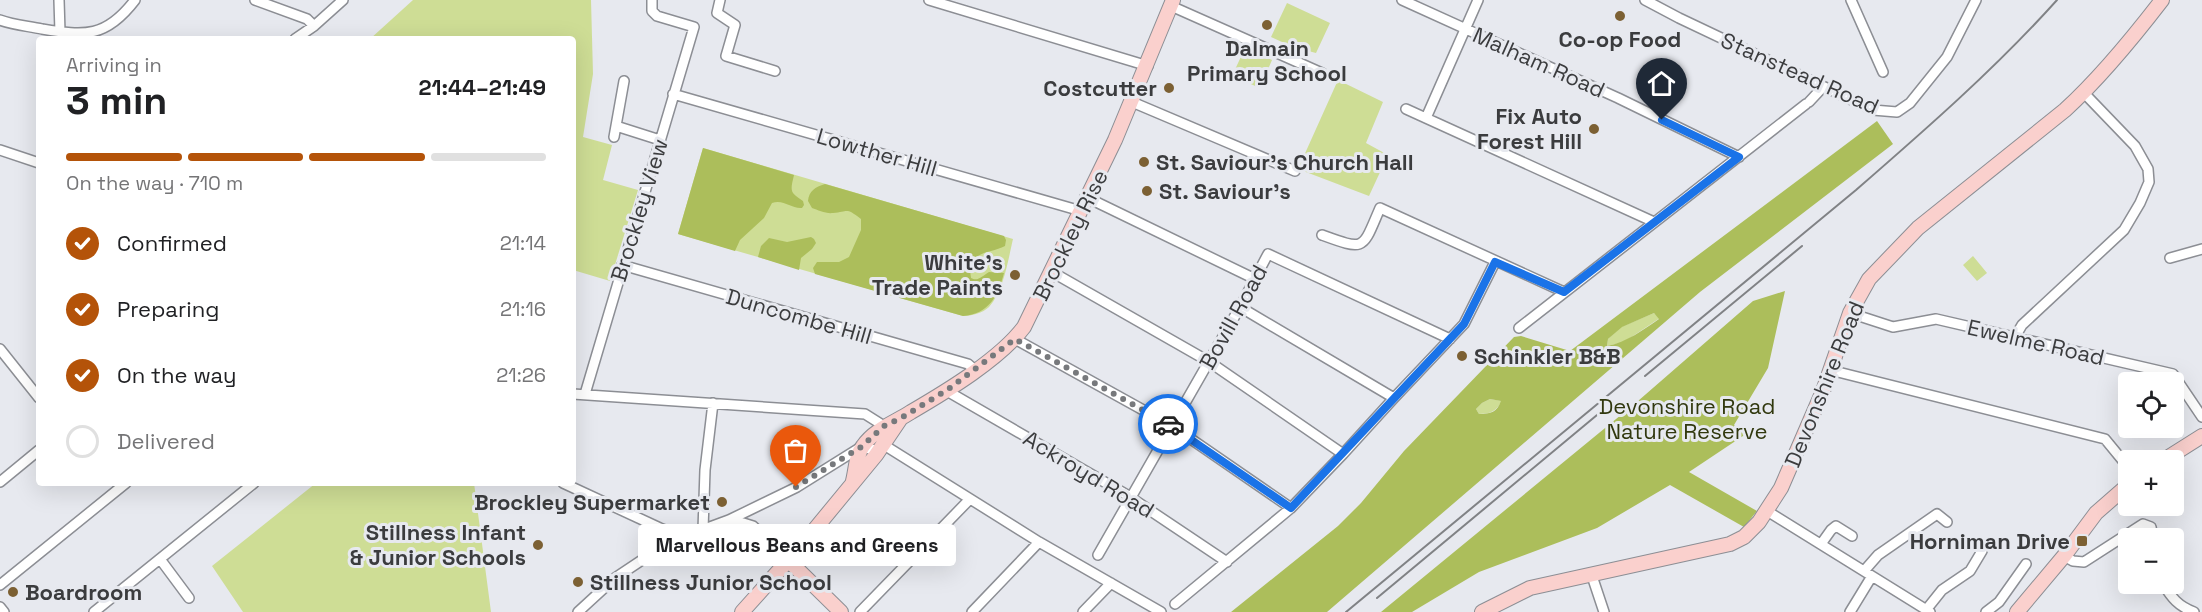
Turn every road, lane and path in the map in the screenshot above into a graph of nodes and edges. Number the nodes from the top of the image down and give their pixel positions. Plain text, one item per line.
1 (59, 0) edge
2 (135, 0) edge
3 (255, 0) edge
4 (343, 0) edge
5 (652, 0) edge
6 (720, 0) edge
7 (929, 0) edge
8 (1402, 0) edge
9 (1478, 0) edge
10 (1645, 0) edge
11 (1851, 0) edge
12 (1976, 0) edge
13 (2162, 0) edge
14 (1172, 3) edge
15 (0, 20) edge
16 (314, 26) junction
17 (1465, 29) junction
18 (60, 32) junction
19 (299, 36) edge
20 (1148, 66) junction
21 (775, 71) dead end
22 (1883, 72) dead end
23 (1322, 73) dead end
24 (624, 81) dead end
25 (1823, 87) junction
26 (674, 93) junction
27 (2084, 93) junction
28 (1132, 102) junction
29 (1406, 110) dead end
30 (1426, 118) junction
31 (616, 126) junction
32 (614, 137) dead end
33 (660, 140) junction
34 (0, 150) edge
35 (1739, 157) junction
36 (36, 162) edge
37 (1295, 171) dead end
38 (1088, 198) junction
39 (1081, 211) junction
40 (1654, 222) junction
41 (1322, 235) dead end
42 (2202, 249) edge
43 (2170, 258) dead end
44 (1495, 262) junction
45 (622, 265) junction
46 (1052, 272) junction
47 (1255, 279) junction
48 (1564, 292) junction
49 (1240, 307) junction
50 (1850, 313) junction
51 (1519, 328) dead end
52 (2015, 337) junction
53 (1015, 339) junction
54 (1450, 339) junction
55 (0, 349) edge
56 (1208, 361) junction
57 (975, 370) junction
58 (1830, 370) junction
59 (947, 390) junction
60 (36, 394) edge
61 (576, 394) edge
62 (585, 394) junction
63 (1394, 398) junction
64 (713, 403) junction
65 (2202, 417) edge
66 (901, 418) junction
67 (884, 426) junction
68 (1172, 426) junction
69 (2202, 436) edge
70 (2180, 450) edge
71 (36, 452) edge
72 (869, 454) junction
73 (1343, 454) junction
74 (2118, 455) edge
75 (0, 481) edge
76 (122, 486) edge
77 (250, 486) edge
78 (569, 486) edge
79 (2118, 494) edge
80 (1131, 497) junction
81 (969, 500) junction
82 (758, 507) junction
83 (1291, 508) junction
84 (1767, 511) junction
85 (1947, 522) dead end
86 (721, 523) junction
87 (655, 526) junction
88 (753, 526) junction
89 (2137, 528) edge
90 (2151, 528) edge
91 (703, 531) junction
92 (1852, 536) dead end
93 (684, 537) junction
94 (2118, 540) edge
95 (1039, 542) junction
96 (1821, 544) junction
97 (1982, 551) dead end
98 (654, 552) junction
99 (1098, 555) dead end
100 (2064, 556) junction
101 (160, 559) junction
102 (789, 561) junction
103 (1227, 562) junction
104 (2026, 564) dead end
105 (1591, 573) junction
106 (1868, 573) junction
107 (1111, 583) junction
108 (0, 585) edge
109 (2169, 594) edge
110 (189, 598) dead end
111 (1174, 604) dead end
112 (0, 607) edge
113 (1928, 611) edge
114 (4, 612) edge
115 (94, 612) edge
116 (578, 612) edge
117 (742, 612) edge
118 (841, 612) edge
119 (860, 612) edge
120 (972, 612) edge
121 (1083, 612) edge
122 (1161, 612) edge
123 (1482, 612) edge
124 (1604, 612) edge
125 (1850, 612) edge
126 (1986, 612) edge
127 (2017, 612) edge
128 (2194, 612) edge

1 - 18 street
2 - 18 street
3 - 16 street
4 - 16 street
5 - 26 street, Brockley View
6 - 21 street
7 - 20 street
8 - 17 street, Malham Road
9 - 17 street
10 - 25 street, Stanstead Road
11 - 22 street
12 - 25 street, Stanstead Road
13 - 27 street, Devonshire Road
14 - 20 street, Brockley Rise
14 - 23 street
15 - 18 street
16 - 19 street
17 - 30 street
17 - 35 street, Malham Road
20 - 28 street, Brockley Rise
24 - 31 street
25 - 35 street
26 - 33 street, Brockley View
26 - 39 street, Lowther Hill
27 - 50 street, Devonshire Road
27 - 52 street
28 - 37 street
28 - 38 street, Brockley Rise
29 - 30 street
30 - 40 street
31 - 32 street
31 - 33 street
33 - 45 street, Brockley View
34 - 36 street
35 - 40 street
38 - 39 street, Brockley Rise
38 - 47 street
39 - 46 street, Brockley Rise
40 - 48 street
41 - 44 street
42 - 43 street
44 - 48 street
44 - 54 street
45 - 57 street, Duncombe Hill
45 - 62 street, Brockley View
46 - 53 street, Brockley Rise
46 - 56 street
47 - 49 street, Bovill Road
47 - 54 street, Bovill Road
48 - 51 street
49 - 56 street, Bovill Road
49 - 63 street
50 - 52 street, Ewelme Road
50 - 58 street, Devonshire Road
52 - 65 street, Ewelme Road
53 - 57 street, Brockley Rise
53 - 68 street
54 - 63 street
55 - 60 street
56 - 68 street, Bovill Road
56 - 73 street
57 - 59 street, Brockley Rise
58 - 74 street
58 - 84 street, Devonshire Road
59 - 66 street, Brockley Rise
59 - 80 street, Ackroyd Road
61 - 62 street
62 - 64 street
63 - 73 street
64 - 67 street
64 - 91 street
66 - 67 street, Brockley Rise
66 - 72 street
67 - 72 street, Brockley Rise
68 - 80 street, Bovill Road
68 - 83 street
69 - 70 street
71 - 75 street
72 - 81 street
72 - 82 street
72 - 102 street
73 - 83 street
76 - 108 street
77 - 101 street
78 - 87 street
79 - 100 street
80 - 99 street, Bovill Road
80 - 103 street, Ackroyd Road
81 - 95 street
81 - 119 street
82 - 86 street
82 - 88 street
83 - 103 street
84 - 96 street
84 - 105 street, Devonshire Road
85 - 106 street
86 - 88 street
86 - 91 street
87 - 93 street
87 - 98 street
88 - 102 street
89 - 90 street
91 - 93 street
92 - 96 street
93 - 98 street
94 - 100 street
95 - 107 street
95 - 120 street
96 - 106 street
97 - 113 street
98 - 116 street
100 - 127 street
101 - 110 street
101 - 115 street
102 - 117 street
102 - 118 street
103 - 111 street
104 - 126 street
105 - 123 street, Devonshire Road
105 - 124 street
106 - 113 street
106 - 125 street
107 - 121 street
107 - 122 street
109 - 128 street
112 - 114 street

